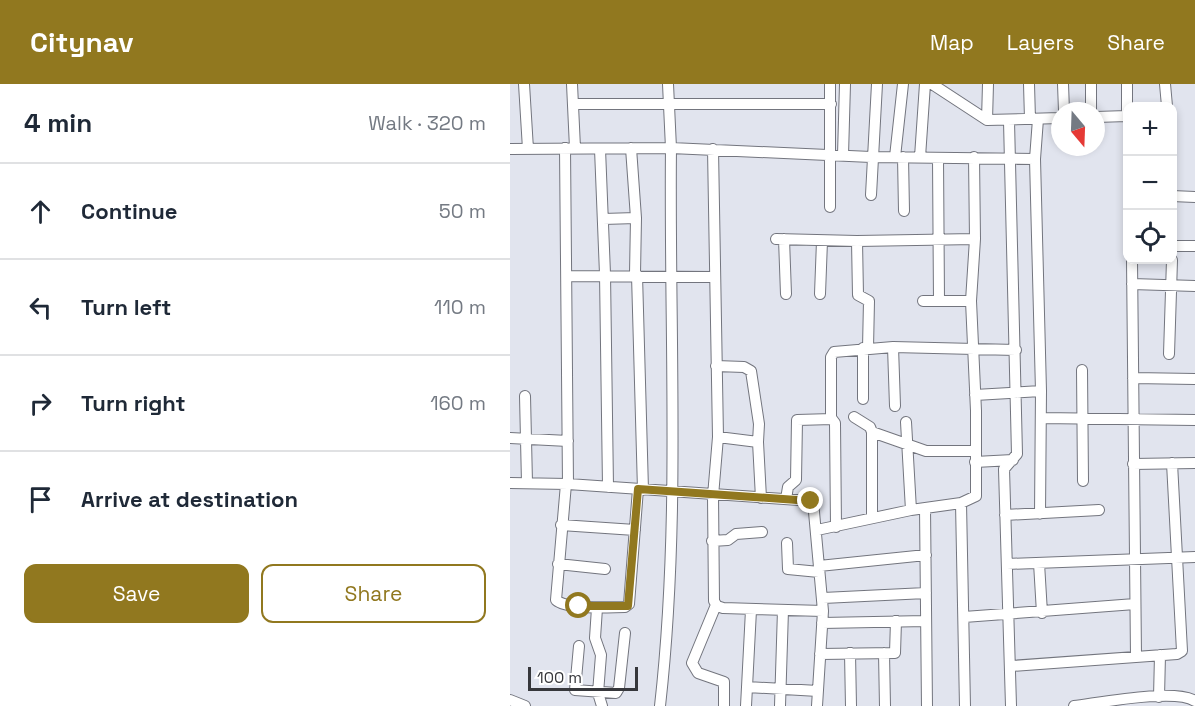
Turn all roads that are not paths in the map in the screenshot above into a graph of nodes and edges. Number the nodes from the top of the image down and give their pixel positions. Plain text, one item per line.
1 (524, 84) edge
2 (572, 84) edge
3 (668, 84) edge
4 (830, 84) edge
5 (845, 84) edge
6 (877, 84) edge
7 (903, 84) edge
8 (926, 84) edge
9 (932, 84) edge
10 (988, 84) edge
11 (1029, 84) edge
12 (1063, 84) edge
13 (1091, 84) edge
14 (1127, 84) edge
15 (1165, 84) edge
16 (1064, 102) edge
17 (1091, 102) edge
18 (1127, 102) edge
19 (1167, 102) edge
20 (668, 103) junction
21 (573, 104) junction
22 (831, 104) junction
23 (1105, 117) edge
24 (1051, 118) edge
25 (1123, 118) edge
26 (1034, 119) junction
27 (987, 120) junction
28 (1009, 121) junction
29 (570, 148) junction
30 (632, 148) junction
31 (671, 148) junction
32 (510, 149) edge
33 (528, 149) junction
34 (600, 149) junction
35 (713, 149) junction
36 (830, 155) junction
37 (843, 155) junction
38 (871, 157) junction
39 (899, 157) junction
40 (920, 157) junction
41 (938, 158) junction
42 (974, 158) junction
43 (1035, 159) junction
44 (1010, 160) junction
45 (871, 195) dead end
46 (1177, 196) edge
47 (1195, 197) edge
48 (830, 207) dead end
49 (904, 212) dead end
50 (636, 218) junction
51 (603, 219) junction
52 (939, 239) junction
53 (975, 239) junction
54 (822, 241) junction
55 (857, 242) junction
56 (1177, 246) edge
57 (1195, 246) edge
58 (1132, 264) edge
59 (1172, 264) edge
60 (605, 274) junction
61 (636, 274) junction
62 (670, 275) junction
63 (567, 276) junction
64 (714, 277) junction
65 (1132, 284) junction
66 (1172, 286) junction
67 (1195, 286) edge
68 (786, 294) dead end
69 (820, 294) dead end
70 (923, 301) dead end
71 (939, 301) junction
72 (971, 301) junction
73 (893, 347) junction
74 (866, 348) junction
75 (972, 349) junction
76 (1016, 350) junction
77 (1169, 354) dead end
78 (716, 366) junction
79 (1082, 369) dead end
80 (1132, 378) junction
81 (1195, 379) edge
82 (1018, 392) junction
83 (1041, 392) junction
84 (975, 395) junction
85 (525, 396) dead end
86 (862, 399) dead end
87 (895, 406) dead end
88 (854, 417) dead end
89 (1133, 417) junction
90 (1041, 418) junction
91 (831, 419) junction
92 (1083, 419) junction
93 (1195, 420) edge
94 (906, 422) dead end
95 (872, 432) junction
96 (718, 437) junction
97 (510, 438) edge
98 (527, 439) junction
99 (568, 441) junction
100 (758, 442) junction
101 (907, 444) junction
102 (975, 451) junction
103 (1013, 459) junction
104 (975, 462) junction
105 (1172, 463) junction
106 (1195, 463) edge
107 (1133, 464) junction
108 (1083, 481) dead end
109 (510, 483) edge
110 (527, 483) junction
111 (567, 484) junction
112 (608, 487) junction
113 (640, 489) junction
114 (674, 492) junction
115 (713, 496) junction
116 (761, 498) junction
117 (786, 499) junction
118 (961, 502) junction
119 (925, 508) junction
120 (910, 510) junction
121 (1099, 510) dead end
122 (1040, 514) junction
123 (1005, 515) junction
124 (872, 517) junction
125 (561, 525) junction
126 (836, 527) junction
127 (635, 530) junction
128 (817, 530) junction
129 (762, 532) dead end
130 (712, 541) junction
131 (787, 543) dead end
132 (926, 555) junction
133 (1195, 557) edge
134 (1177, 559) junction
135 (1133, 560) junction
136 (1039, 563) junction
137 (558, 564) junction
138 (1007, 564) junction
139 (605, 569) dead end
140 (819, 569) junction
141 (926, 593) junction
142 (822, 598) junction
143 (1135, 604) junction
144 (716, 605) junction
145 (597, 608) junction
146 (751, 610) junction
147 (783, 610) junction
148 (1042, 613) junction
149 (1008, 614) junction
150 (823, 617) junction
151 (964, 617) junction
152 (896, 621) junction
153 (926, 621) junction
154 (625, 633) dead end
155 (579, 646) dead end
156 (850, 653) junction
157 (884, 653) junction
158 (820, 654) junction
159 (1160, 655) junction
160 (1136, 656) junction
161 (1011, 666) junction
162 (747, 687) junction
163 (781, 689) junction
164 (818, 690) junction
165 (598, 693) junction
166 (1160, 697) junction
167 (510, 700) edge
168 (1195, 701) edge
169 (1122, 703) edge
170 (525, 706) edge
171 (602, 706) edge
172 (660, 706) edge
173 (724, 706) edge
174 (746, 706) edge
175 (780, 706) edge
176 (817, 706) edge
177 (851, 706) edge
178 (885, 706) edge
179 (927, 706) edge
180 (965, 706) edge
181 (1011, 706) edge
182 (1074, 706) edge

1 - 33 street
2 - 21 street
3 - 20 street
4 - 22 street
5 - 37 street
6 - 38 street
7 - 39 street
8 - 40 street
9 - 27 street
10 - 27 street
11 - 26 street
12 - 16 street
13 - 17 street
14 - 18 street
15 - 19 street
20 - 21 street
20 - 22 street
20 - 31 street
21 - 29 street
22 - 36 street
23 - 25 street
24 - 26 street
26 - 28 street
26 - 43 street
27 - 28 street
28 - 44 street
29 - 33 street
29 - 34 street
29 - 63 street
30 - 31 street
30 - 34 street
30 - 50 street
31 - 35 street
31 - 62 street
32 - 33 street
34 - 51 street
35 - 36 street
35 - 64 street
36 - 37 street
36 - 48 street
37 - 38 street
38 - 39 street
38 - 45 street
39 - 40 street
39 - 49 street
40 - 41 street
41 - 42 street
41 - 52 street
42 - 44 street
42 - 53 street
43 - 44 street
43 - 83 street
44 - 76 street
46 - 47 street
50 - 51 street
50 - 61 street
51 - 60 street
52 - 53 street
52 - 55 street
52 - 71 street
53 - 72 street
54 - 55 street
54 - 68 street
54 - 69 street
55 - 74 street
56 - 57 street
58 - 65 street
59 - 66 street
60 - 61 street
60 - 63 street
60 - 112 street
61 - 62 street
61 - 113 street
62 - 64 street
62 - 114 street
63 - 99 street
64 - 78 street
65 - 66 street
65 - 80 street
66 - 67 street
66 - 77 street
70 - 71 street
71 - 72 street
72 - 75 street
73 - 74 street
73 - 75 street
73 - 87 street
74 - 86 street
74 - 91 street
75 - 76 street
75 - 84 street
76 - 82 street
78 - 96 street
78 - 100 street
79 - 92 street
80 - 81 street
80 - 89 street
82 - 83 street
82 - 84 street
82 - 103 street
83 - 90 street
84 - 102 street
85 - 98 street
88 - 95 street
89 - 92 street
89 - 93 street
89 - 107 street
90 - 92 street
90 - 122 street
91 - 117 street
91 - 126 street
92 - 108 street
94 - 101 street
95 - 101 street
95 - 124 street
96 - 100 street
96 - 115 street
97 - 98 street
98 - 99 street
98 - 110 street
99 - 111 street
100 - 116 street
101 - 102 street
101 - 120 street
102 - 104 street
103 - 104 street
103 - 123 street
104 - 118 street
105 - 106 street
105 - 107 street
105 - 134 street
107 - 135 street
109 - 110 street
110 - 111 street
111 - 112 street
111 - 125 street
112 - 113 street
113 - 114 street
113 - 127 street
114 - 115 street
114 - 172 street
115 - 116 street
115 - 130 street
116 - 117 street
117 - 128 street
118 - 119 street
118 - 151 street
119 - 120 street
119 - 132 street
120 - 124 street
121 - 122 street
122 - 123 street
123 - 138 street
124 - 126 street
125 - 127 street
125 - 137 street
126 - 128 street
127 - 145 street
128 - 140 street
129 - 130 street
130 - 144 street
131 - 140 street
132 - 140 street
132 - 141 street
133 - 134 street
134 - 135 street
134 - 159 street
135 - 136 street
135 - 143 street
136 - 138 street
136 - 148 street
137 - 139 street
137 - 145 street
138 - 149 street
140 - 142 street
141 - 142 street
141 - 153 street
142 - 150 street
143 - 148 street
143 - 160 street
144 - 146 street
144 - 173 street
145 - 165 street
146 - 147 street
146 - 162 street
147 - 150 street
147 - 163 street
148 - 149 street
149 - 151 street
149 - 161 street
150 - 152 street
150 - 158 street
151 - 180 street
152 - 153 street
152 - 157 street
153 - 179 street
154 - 165 street
155 - 165 street
156 - 157 street
156 - 158 street
156 - 177 street
157 - 178 street
158 - 164 street
159 - 160 street
159 - 166 street
160 - 161 street
161 - 181 street
162 - 163 street
162 - 174 street
163 - 164 street
163 - 175 street
164 - 176 street
165 - 171 street
166 - 168 street
166 - 169 street
167 - 170 street
169 - 182 street

